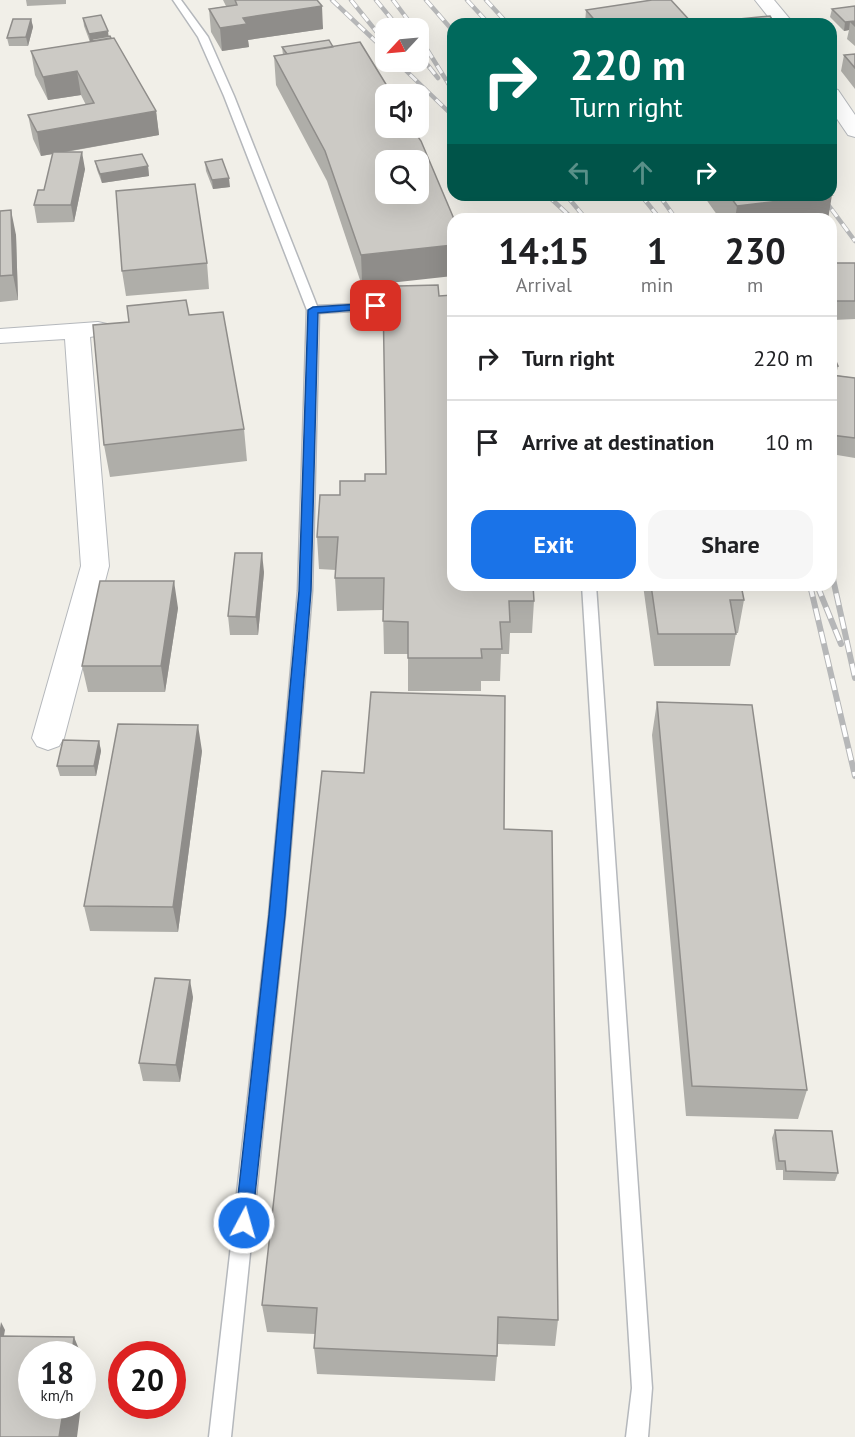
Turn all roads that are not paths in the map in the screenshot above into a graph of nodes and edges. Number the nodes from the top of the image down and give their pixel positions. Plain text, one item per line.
1 (177, 0) edge
2 (764, 0) edge
3 (783, 0) edge
4 (779, 18) edge
5 (789, 18) edge
6 (837, 103) edge
7 (855, 131) edge
8 (417, 304) edge
9 (313, 310) junction
10 (118, 328) edge
11 (77, 331) junction
12 (0, 336) edge
13 (589, 591) edge
14 (48, 738) dead end
15 (220, 1437) edge
16 (637, 1437) edge

1 - 9 lane
2 - 4 street
3 - 5 street
6 - 7 street
8 - 9 lane
9 - 15 lane
10 - 11 street
11 - 12 street
11 - 14 street
13 - 16 lane

